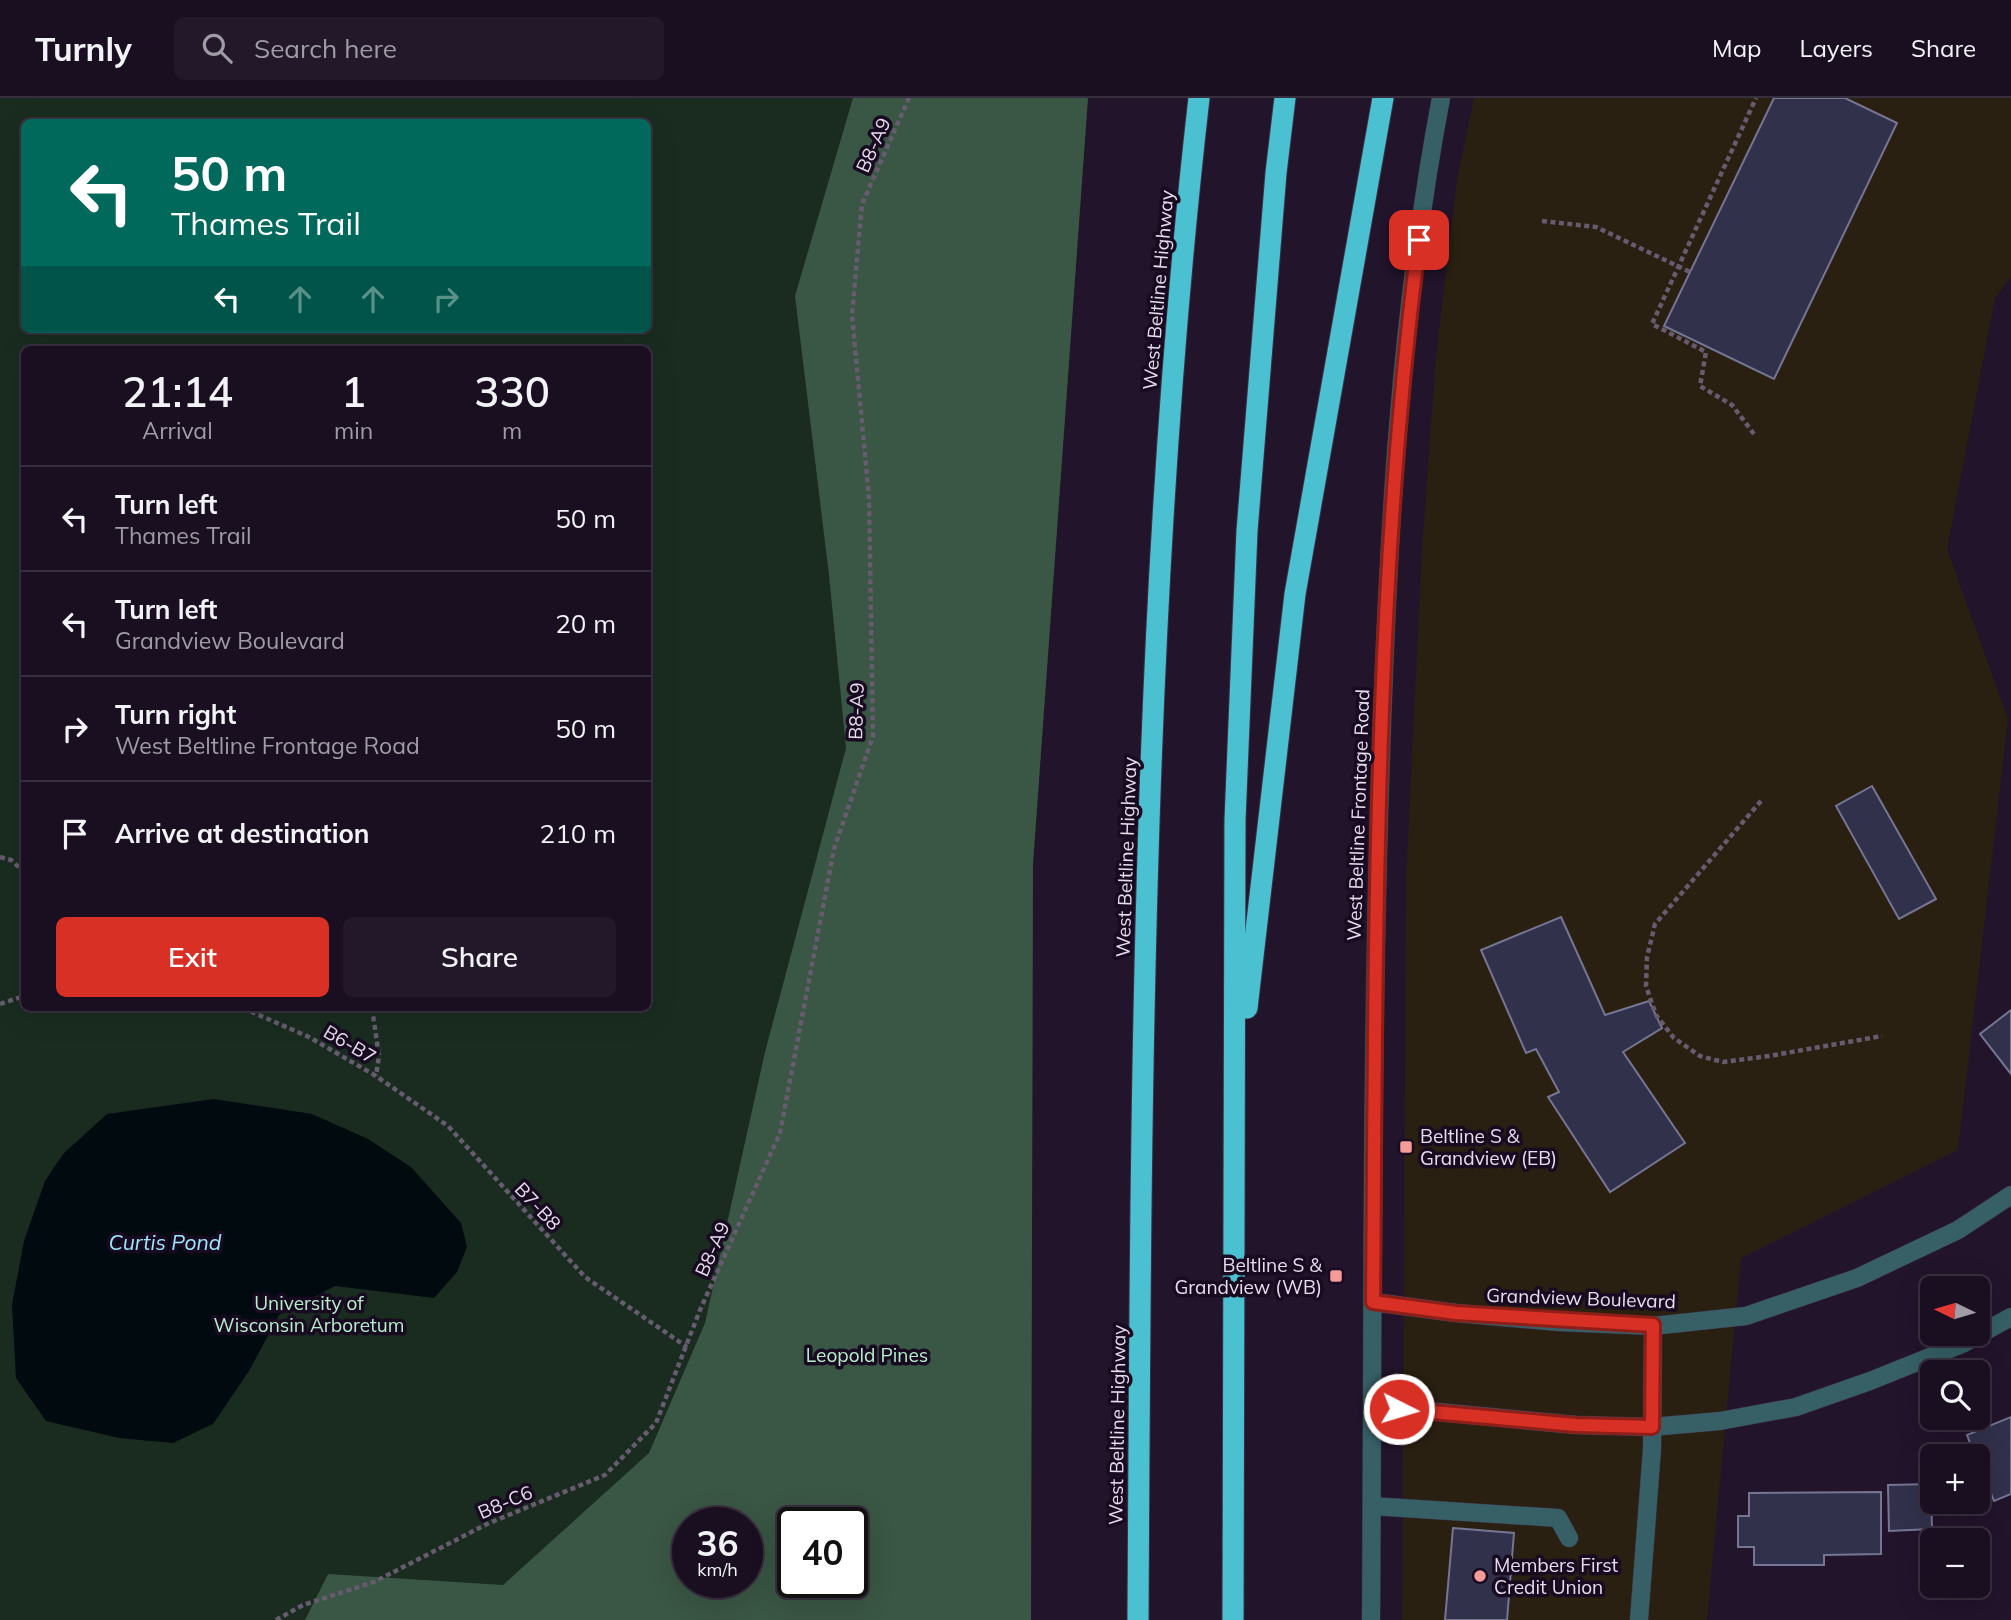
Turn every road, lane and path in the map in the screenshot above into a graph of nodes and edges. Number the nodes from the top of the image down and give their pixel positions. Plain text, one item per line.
1 (909, 98) edge
2 (1199, 98) edge
3 (1285, 98) edge
4 (1383, 98) edge
5 (1441, 98) edge
6 (1756, 98) edge
7 (1542, 221) dead end
8 (1679, 266) junction
9 (1690, 272) dead end
10 (1754, 434) dead end
11 (1760, 802) dead end
12 (0, 857) edge
13 (21, 869) edge
14 (21, 997) edge
15 (0, 1004) edge
16 (257, 1011) edge
17 (372, 1011) edge
18 (1882, 1037) dead end
19 (376, 1076) junction
20 (1235, 1111) junction
21 (2011, 1195) edge
22 (1373, 1302) junction
23 (2011, 1317) edge
24 (1653, 1325) junction
25 (687, 1347) junction
26 (1374, 1406) junction
27 (1652, 1427) junction
28 (1372, 1506) junction
29 (1569, 1538) dead end
30 (276, 1620) edge
31 (1138, 1620) edge
32 (1233, 1620) edge
33 (1371, 1620) edge
34 (1639, 1620) edge

1 - 25 path, B8-A9
2 - 31 highway, West Beltline Highway
3 - 20 highway
4 - 20 highway
5 - 22 street, West Beltline Frontage Road
6 - 8 path
7 - 8 path
8 - 9 path
8 - 10 path
11 - 18 path
12 - 13 path
14 - 15 path
16 - 19 path, B6-B7
17 - 19 path, B6-B7
19 - 25 path, B7-B8
20 - 32 highway
21 - 24 street, Grandview Boulevard
22 - 24 street, Grandview Boulevard
22 - 26 street, West Beltline Frontage Road
23 - 27 street
24 - 27 street
25 - 30 path, B8-C6
26 - 27 street
26 - 28 street, West Beltline Frontage Road
27 - 34 street
28 - 29 street
28 - 33 street, West Beltline Frontage Road

